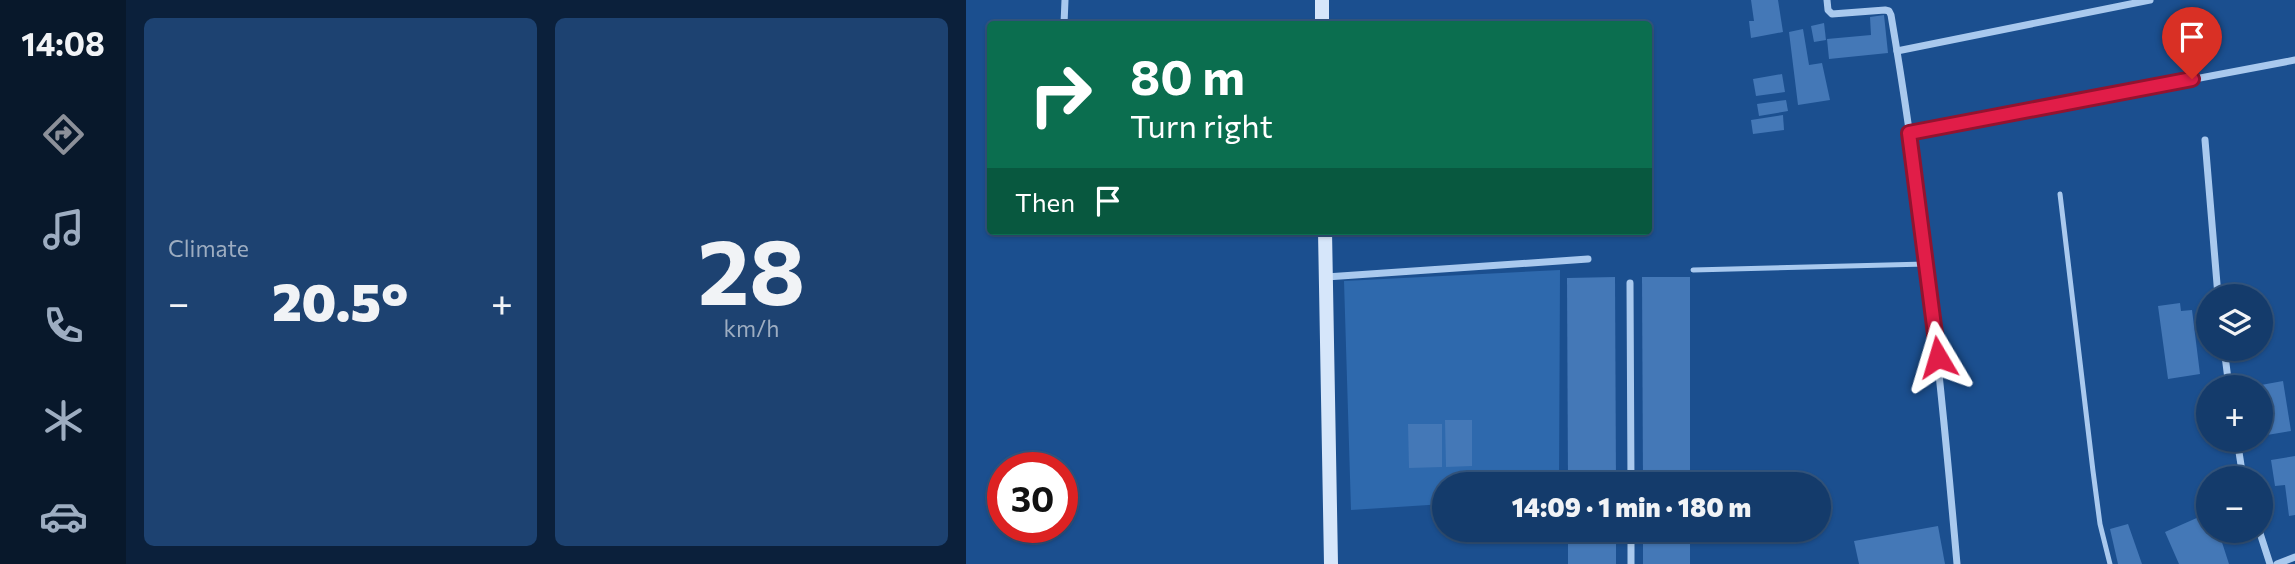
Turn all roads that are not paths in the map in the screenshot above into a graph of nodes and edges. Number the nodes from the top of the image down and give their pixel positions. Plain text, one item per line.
1 (1065, 0) edge
2 (1322, 0) edge
3 (1827, 0) edge
4 (2150, 0) edge
5 (1065, 21) edge
6 (1322, 21) edge
7 (1897, 51) junction
8 (2295, 60) edge
9 (1909, 133) junction
10 (2205, 140) dead end
11 (2060, 194) dead end
12 (1325, 235) edge
13 (1588, 259) dead end
14 (1926, 264) junction
15 (1693, 270) dead end
16 (1326, 277) junction
17 (1630, 283) dead end
18 (2217, 284) edge
19 (1631, 472) edge
20 (1631, 542) edge
21 (2263, 543) edge
22 (2295, 557) edge
23 (1331, 564) edge
24 (1631, 564) edge
25 (1957, 564) edge
26 (2110, 564) edge
27 (2270, 564) edge
28 (2277, 564) edge

1 - 5 street
2 - 6 street
3 - 7 street
4 - 7 street
7 - 9 street
8 - 9 street
9 - 14 street
10 - 18 street
11 - 26 lane
12 - 16 street
13 - 16 street
14 - 15 lane
14 - 25 street
16 - 23 street
17 - 19 street
20 - 24 street
21 - 27 street
22 - 28 street

